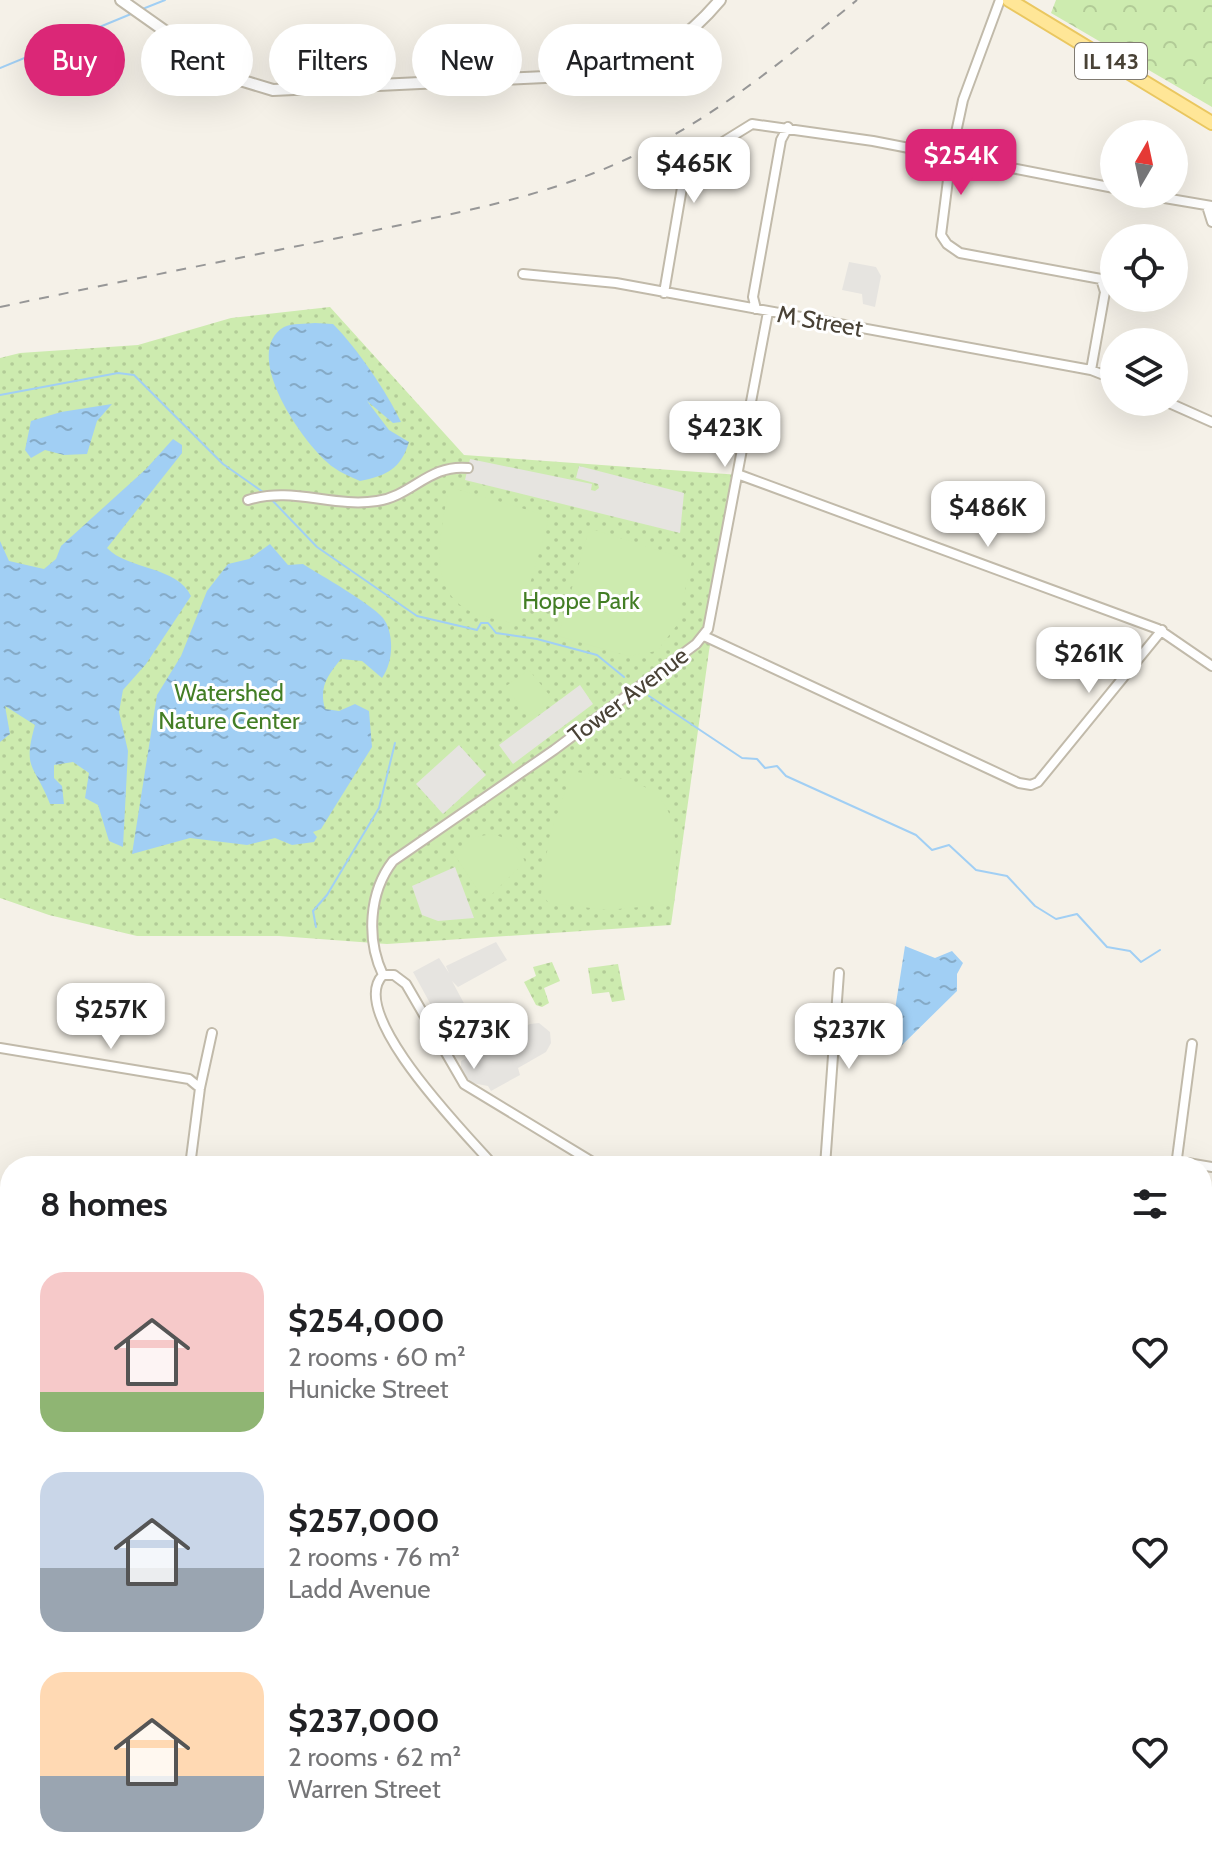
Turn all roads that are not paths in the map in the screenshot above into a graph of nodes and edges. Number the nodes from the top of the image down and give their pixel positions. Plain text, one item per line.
1 (121, 0) edge
2 (720, 0) edge
3 (1000, 0) edge
4 (1009, 0) edge
5 (1212, 123) edge
6 (788, 127) junction
7 (951, 156) junction
8 (1100, 185) edge
9 (1188, 202) edge
10 (1209, 206) edge
11 (1212, 222) edge
12 (523, 274) dead end
13 (664, 293) junction
14 (756, 309) junction
15 (768, 312) junction
16 (1091, 370) junction
17 (1100, 374) edge
18 (1188, 411) edge
19 (1212, 422) edge
20 (468, 468) dead end
21 (740, 475) junction
22 (248, 500) dead end
23 (1162, 630) junction
24 (704, 636) junction
25 (1212, 666) edge
26 (839, 973) dead end
27 (383, 975) junction
28 (212, 1033) dead end
29 (1192, 1044) dead end
30 (0, 1048) edge
31 (200, 1088) junction
32 (191, 1156) edge
33 (486, 1156) edge
34 (583, 1156) edge
35 (826, 1156) edge
36 (1177, 1156) edge

1 - 2 street
3 - 7 street
4 - 5 main road, IL 143
6 - 7 street
6 - 13 street
6 - 14 street
7 - 8 street
7 - 16 street
9 - 10 street
10 - 11 street
12 - 13 street, M Street
13 - 14 street, M Street
14 - 15 street, M Street
15 - 16 street, M Street
15 - 21 street
16 - 17 street, M Street
18 - 19 street
20 - 22 street
21 - 23 street
21 - 24 street
23 - 24 street, Tower Avenue
23 - 25 street
24 - 27 street, Tower Avenue
26 - 35 street
27 - 33 street, Tower Avenue
27 - 34 street
28 - 31 street
29 - 36 street
30 - 31 street
31 - 32 street

